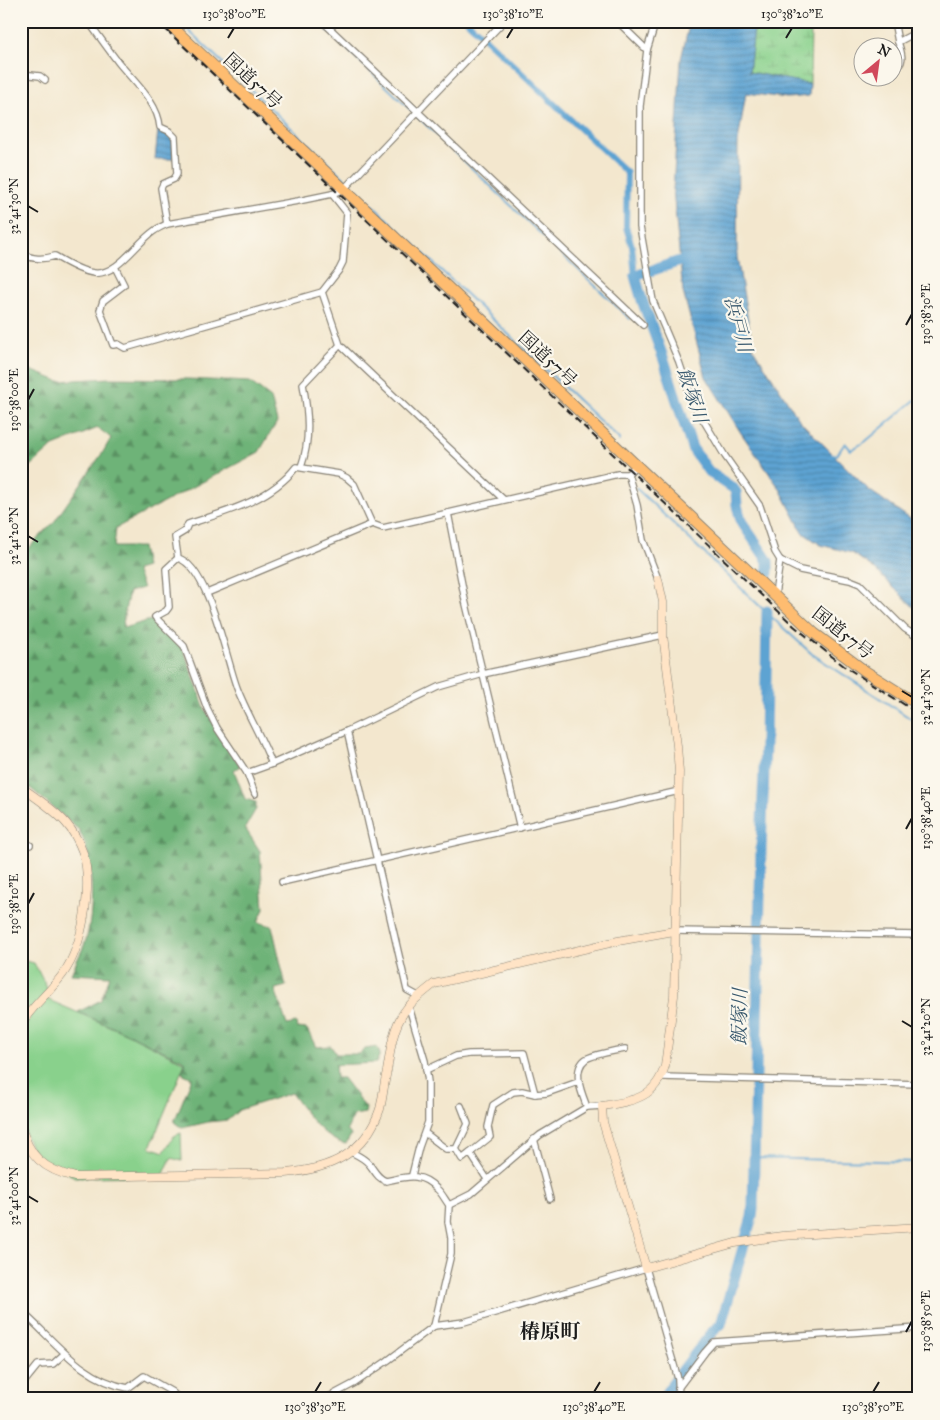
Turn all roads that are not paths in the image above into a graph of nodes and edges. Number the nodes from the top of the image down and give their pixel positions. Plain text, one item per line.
1 (88, 21) edge
2 (166, 21) edge
3 (185, 21) edge
4 (322, 21) edge
5 (504, 21) edge
6 (617, 21) edge
7 (656, 21) edge
8 (894, 21) edge
9 (176, 31) junction
10 (919, 31) edge
11 (897, 38) edge
12 (902, 40) edge
13 (647, 50) junction
14 (21, 74) edge
15 (45, 80) dead end
16 (418, 112) junction
17 (344, 189) junction
18 (332, 194) junction
19 (168, 224) junction
20 (21, 254) edge
21 (115, 267) junction
22 (322, 292) junction
23 (643, 325) dead end
24 (340, 344) junction
25 (636, 465) junction
26 (301, 467) junction
27 (628, 474) junction
28 (503, 499) junction
29 (448, 513) junction
30 (372, 524) junction
31 (178, 558) junction
32 (780, 560) junction
33 (658, 579) joint
34 (207, 593) junction
35 (774, 596) junction
36 (663, 635) junction
37 (919, 638) edge
38 (483, 674) junction
39 (919, 706) edge
40 (347, 731) junction
41 (272, 764) junction
42 (247, 773) junction
43 (21, 787) edge
44 (679, 791) junction
45 (255, 794) dead end
46 (520, 828) junction
47 (21, 842) edge
48 (30, 845) dead end
49 (376, 860) junction
50 (282, 882) dead end
51 (674, 931) junction
52 (919, 935) edge
53 (418, 996) junction
54 (408, 1007) junction
55 (21, 1024) edge
56 (625, 1048) dead end
57 (426, 1070) junction
58 (662, 1077) junction
59 (578, 1082) junction
60 (919, 1084) edge
61 (535, 1094) junction
62 (461, 1106) dead end
63 (602, 1106) junction
64 (588, 1107) junction
65 (21, 1125) edge
66 (425, 1133) junction
67 (534, 1139) junction
68 (456, 1149) junction
69 (351, 1152) junction
70 (470, 1153) junction
71 (412, 1176) junction
72 (487, 1179) junction
73 (550, 1199) dead end
74 (449, 1204) junction
75 (919, 1227) edge
76 (646, 1268) junction
77 (21, 1311) edge
78 (434, 1326) junction
79 (919, 1328) edge
80 (64, 1354) junction
81 (21, 1386) edge
82 (678, 1388) junction
83 (179, 1399) edge
84 (325, 1399) edge
85 (679, 1399) edge

1 - 19 street
2 - 9 highway, 国道57号
3 - 9 street
4 - 16 street
5 - 16 street
6 - 13 street
7 - 13 street
8 - 11 street
9 - 17 highway, 国道57号
10 - 12 street
13 - 32 street
14 - 15 street
16 - 17 street
16 - 23 street
17 - 18 street
17 - 25 highway, 国道57号
18 - 19 street
18 - 22 street
19 - 21 street
20 - 21 street
21 - 22 street
22 - 24 street
24 - 26 street
24 - 28 street
25 - 27 street
25 - 35 highway, 国道57号
26 - 30 street
26 - 31 street
27 - 28 street
27 - 33 street
28 - 29 street
29 - 30 street
29 - 38 street
30 - 34 street
31 - 34 street
31 - 42 street
32 - 35 street
32 - 37 street
33 - 36 street
34 - 41 street
35 - 39 highway, 国道57号
36 - 38 street
36 - 44 street
38 - 40 street
38 - 46 street
40 - 41 street
40 - 49 street
41 - 42 street
42 - 45 street
43 - 55 street
44 - 46 street
44 - 51 street
46 - 49 street
47 - 48 street
49 - 50 street
49 - 53 street
51 - 52 street
51 - 53 street
51 - 58 street
53 - 54 street
54 - 57 street
54 - 69 street
56 - 59 street
57 - 61 street
57 - 66 street
58 - 60 street
58 - 63 street
59 - 61 street
59 - 64 street
61 - 70 street
62 - 68 street
63 - 64 street
63 - 76 street
64 - 67 street
65 - 69 street
66 - 68 street
66 - 71 street
67 - 72 street
67 - 73 street
68 - 70 street
69 - 71 street
70 - 72 street
71 - 74 street
72 - 74 street
74 - 78 street
75 - 76 street
76 - 78 street
76 - 82 street
77 - 80 street
78 - 84 street
79 - 82 street
80 - 81 street
80 - 83 street
82 - 85 street

